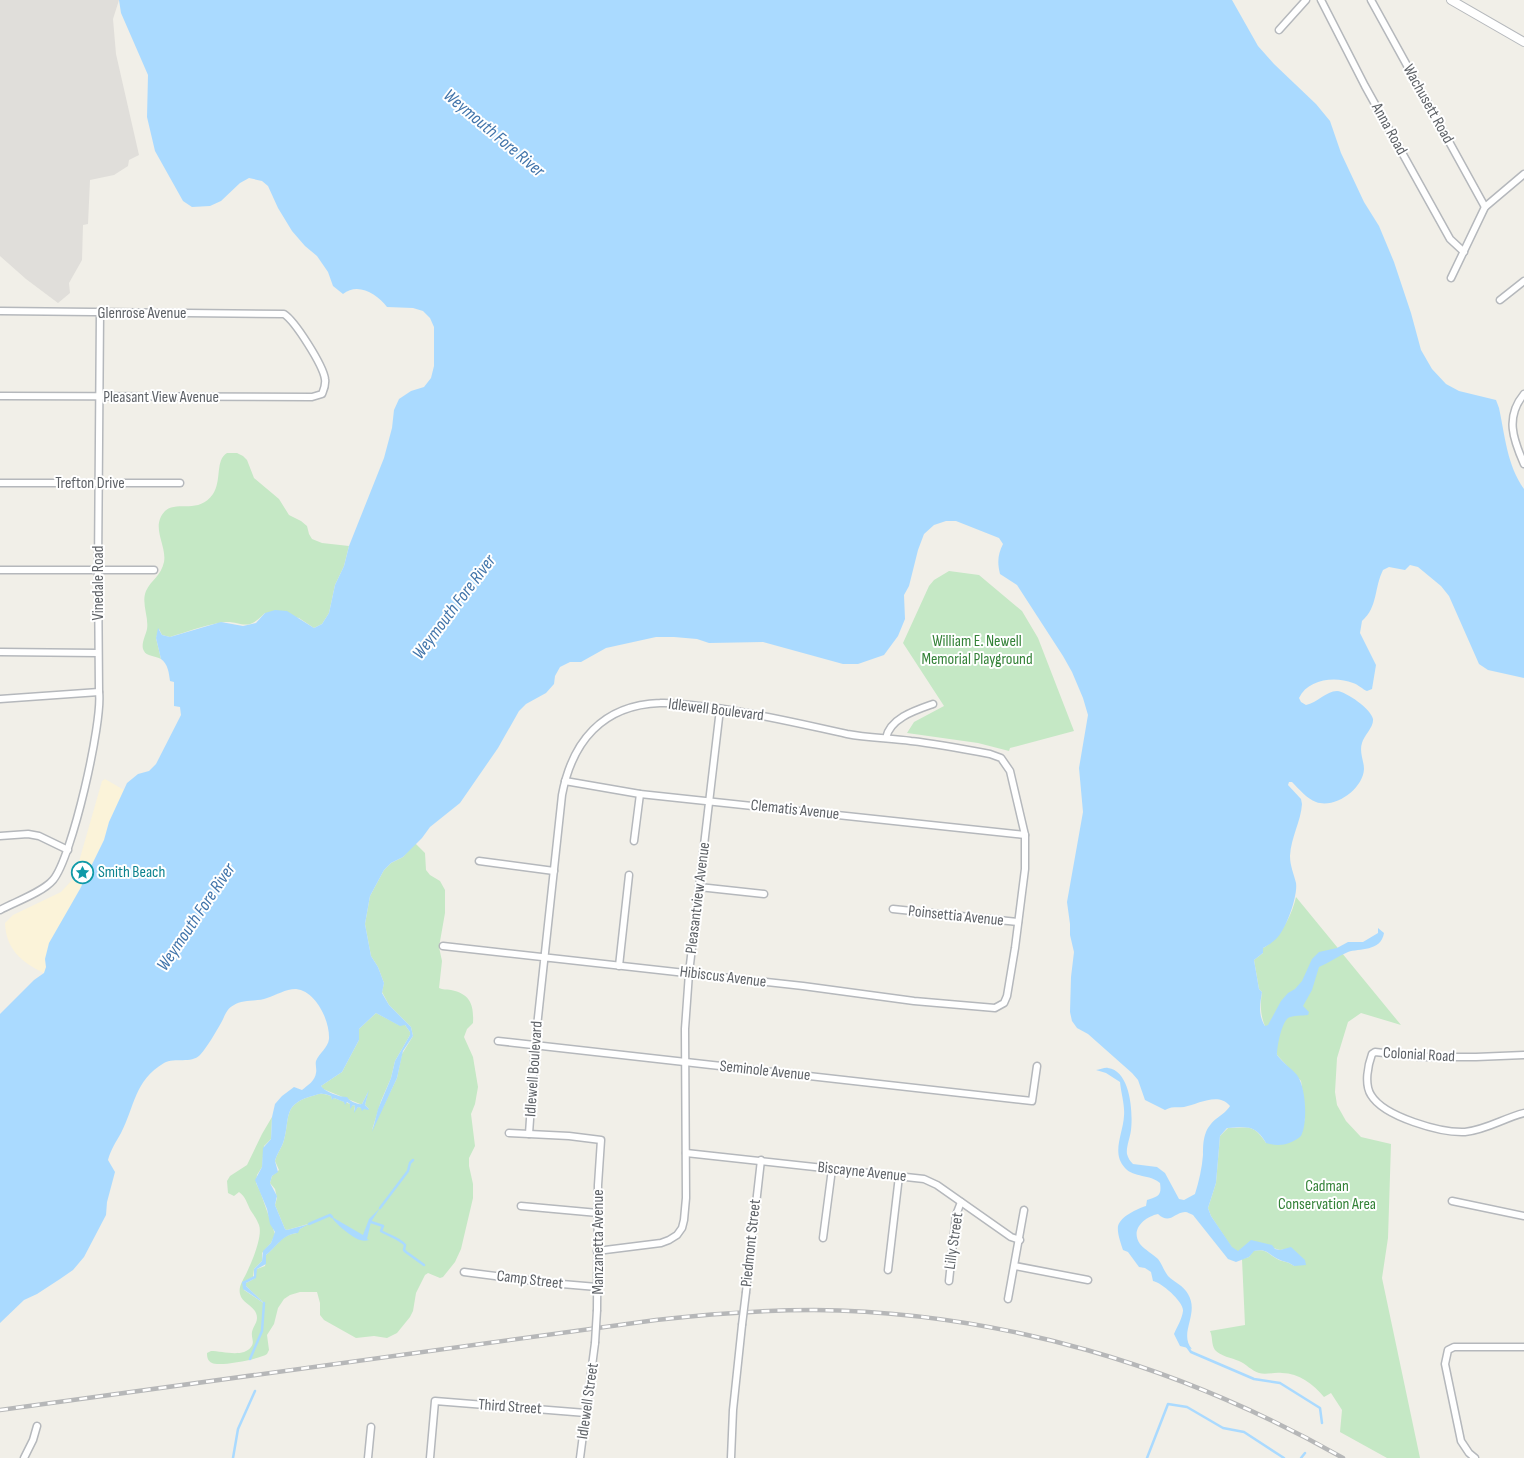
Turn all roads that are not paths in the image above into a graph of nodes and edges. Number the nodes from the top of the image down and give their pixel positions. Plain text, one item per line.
1 (1306, 0) edge
2 (1320, 0) edge
3 (1371, 0) edge
4 (1452, 0) edge
5 (1279, 30) dead end
6 (1524, 42) edge
7 (1524, 174) edge
8 (1486, 207) junction
9 (1464, 252) junction
10 (1451, 278) dead end
11 (1524, 281) edge
12 (1500, 300) dead end
13 (0, 311) edge
14 (100, 312) junction
15 (322, 394) joint
16 (1524, 394) edge
17 (0, 396) edge
18 (99, 396) junction
19 (1524, 464) edge
20 (0, 483) edge
21 (99, 483) junction
22 (180, 483) dead end
23 (0, 570) edge
24 (98, 570) junction
25 (154, 570) dead end
26 (0, 652) edge
27 (98, 653) junction
28 (99, 692) junction
29 (0, 699) edge
30 (933, 704) dead end
31 (720, 709) junction
32 (886, 738) junction
33 (565, 781) junction
34 (640, 794) junction
35 (710, 801) junction
36 (1025, 835) junction
37 (0, 836) edge
38 (634, 841) dead end
39 (68, 850) junction
40 (479, 861) dead end
41 (554, 871) junction
42 (629, 875) dead end
43 (700, 887) junction
44 (764, 894) dead end
45 (893, 909) dead end
46 (0, 910) edge
47 (1018, 922) junction
48 (443, 946) dead end
49 (544, 958) junction
50 (619, 966) junction
51 (689, 973) junction
52 (1001, 1006) joint
53 (498, 1041) dead end
54 (535, 1046) junction
55 (1524, 1055) edge
56 (685, 1062) junction
57 (1037, 1066) dead end
58 (1524, 1113) edge
59 (509, 1134) dead end
60 (529, 1134) junction
61 (686, 1153) junction
62 (761, 1160) junction
63 (832, 1169) junction
64 (899, 1176) junction
65 (1452, 1201) dead end
66 (961, 1202) junction
67 (521, 1206) dead end
68 (1024, 1210) dead end
69 (598, 1213) junction
70 (1524, 1216) edge
71 (823, 1238) dead end
72 (1020, 1240) junction
73 (597, 1251) junction
74 (1015, 1266) junction
75 (888, 1270) dead end
76 (464, 1272) dead end
77 (1088, 1280) dead end
78 (949, 1281) dead end
79 (597, 1287) junction
80 (1008, 1299) dead end
81 (595, 1343) joint
82 (1524, 1347) edge
83 (586, 1413) junction
84 (37, 1426) dead end
85 (371, 1427) dead end
86 (24, 1458) edge
87 (368, 1458) edge
88 (430, 1458) edge
89 (580, 1458) edge
90 (731, 1458) edge
91 (1475, 1458) edge

1 - 5 street
2 - 9 street, Anna Road
3 - 8 street, Wachusett Road
4 - 6 street
7 - 8 street
8 - 9 street
9 - 10 street
11 - 12 street
13 - 14 street, Glenrose Avenue
14 - 15 street, Glenrose Avenue
14 - 18 street, Vinedale Road
15 - 18 street, Pleasant View Avenue
16 - 19 street
17 - 18 street, Pleasant View Avenue
18 - 21 street, Vinedale Road
20 - 21 street, Trefton Drive
21 - 22 street, Trefton Drive
21 - 24 street, Vinedale Road
23 - 24 street
24 - 25 street
24 - 27 street, Vinedale Road
26 - 27 street
27 - 28 street, Vinedale Road
28 - 29 street
28 - 39 street, Vinedale Road
30 - 32 street
31 - 32 street, Idlewell Boulevard
31 - 33 street, Idlewell Boulevard
31 - 35 street, Pleasantview Avenue
32 - 36 street, Idlewell Boulevard
33 - 34 street, Clematis Avenue
33 - 41 street, Idlewell Boulevard
34 - 35 street, Clematis Avenue
34 - 38 street
35 - 36 street, Clematis Avenue
35 - 43 street, Pleasantview Avenue
36 - 47 street, Idlewell Boulevard
37 - 39 street
39 - 46 street, Vinedale Road
40 - 41 street
41 - 49 street, Idlewell Boulevard
42 - 50 street
43 - 44 street
43 - 51 street, Pleasantview Avenue
45 - 47 street, Poinsettia Avenue
47 - 52 street, Idlewell Boulevard
48 - 49 street, Hibiscus Avenue
49 - 50 street, Hibiscus Avenue
49 - 54 street, Idlewell Boulevard
50 - 51 street, Hibiscus Avenue
51 - 52 street, Hibiscus Avenue
51 - 56 street, Pleasantview Avenue
53 - 54 street, Seminole Avenue
54 - 56 street, Seminole Avenue
54 - 60 street, Idlewell Boulevard
55 - 58 street, Colonial Road
56 - 57 street, Seminole Avenue
56 - 61 street, Pleasantview Avenue
59 - 60 street
60 - 69 street, Manzanetta Avenue
61 - 62 street, Biscayne Avenue
61 - 73 street, Pleasantview Avenue
62 - 63 street, Biscayne Avenue
62 - 90 street, Piedmont Street, bridge
63 - 64 street, Biscayne Avenue
63 - 71 street
64 - 66 street, Biscayne Avenue
64 - 75 street
65 - 70 street
66 - 72 street, Biscayne Avenue
66 - 78 street, Lilly Street
67 - 69 street
68 - 72 street
69 - 73 street, Manzanetta Avenue
72 - 74 street
73 - 79 street, Manzanetta Avenue
74 - 77 street
74 - 80 street
76 - 79 street, Camp Street
79 - 81 street, Manzanetta Avenue, bridge
81 - 83 street, Idlewell Street
82 - 91 street
83 - 88 street, Third Street
83 - 89 street, Idlewell Street
84 - 86 street
85 - 87 street

